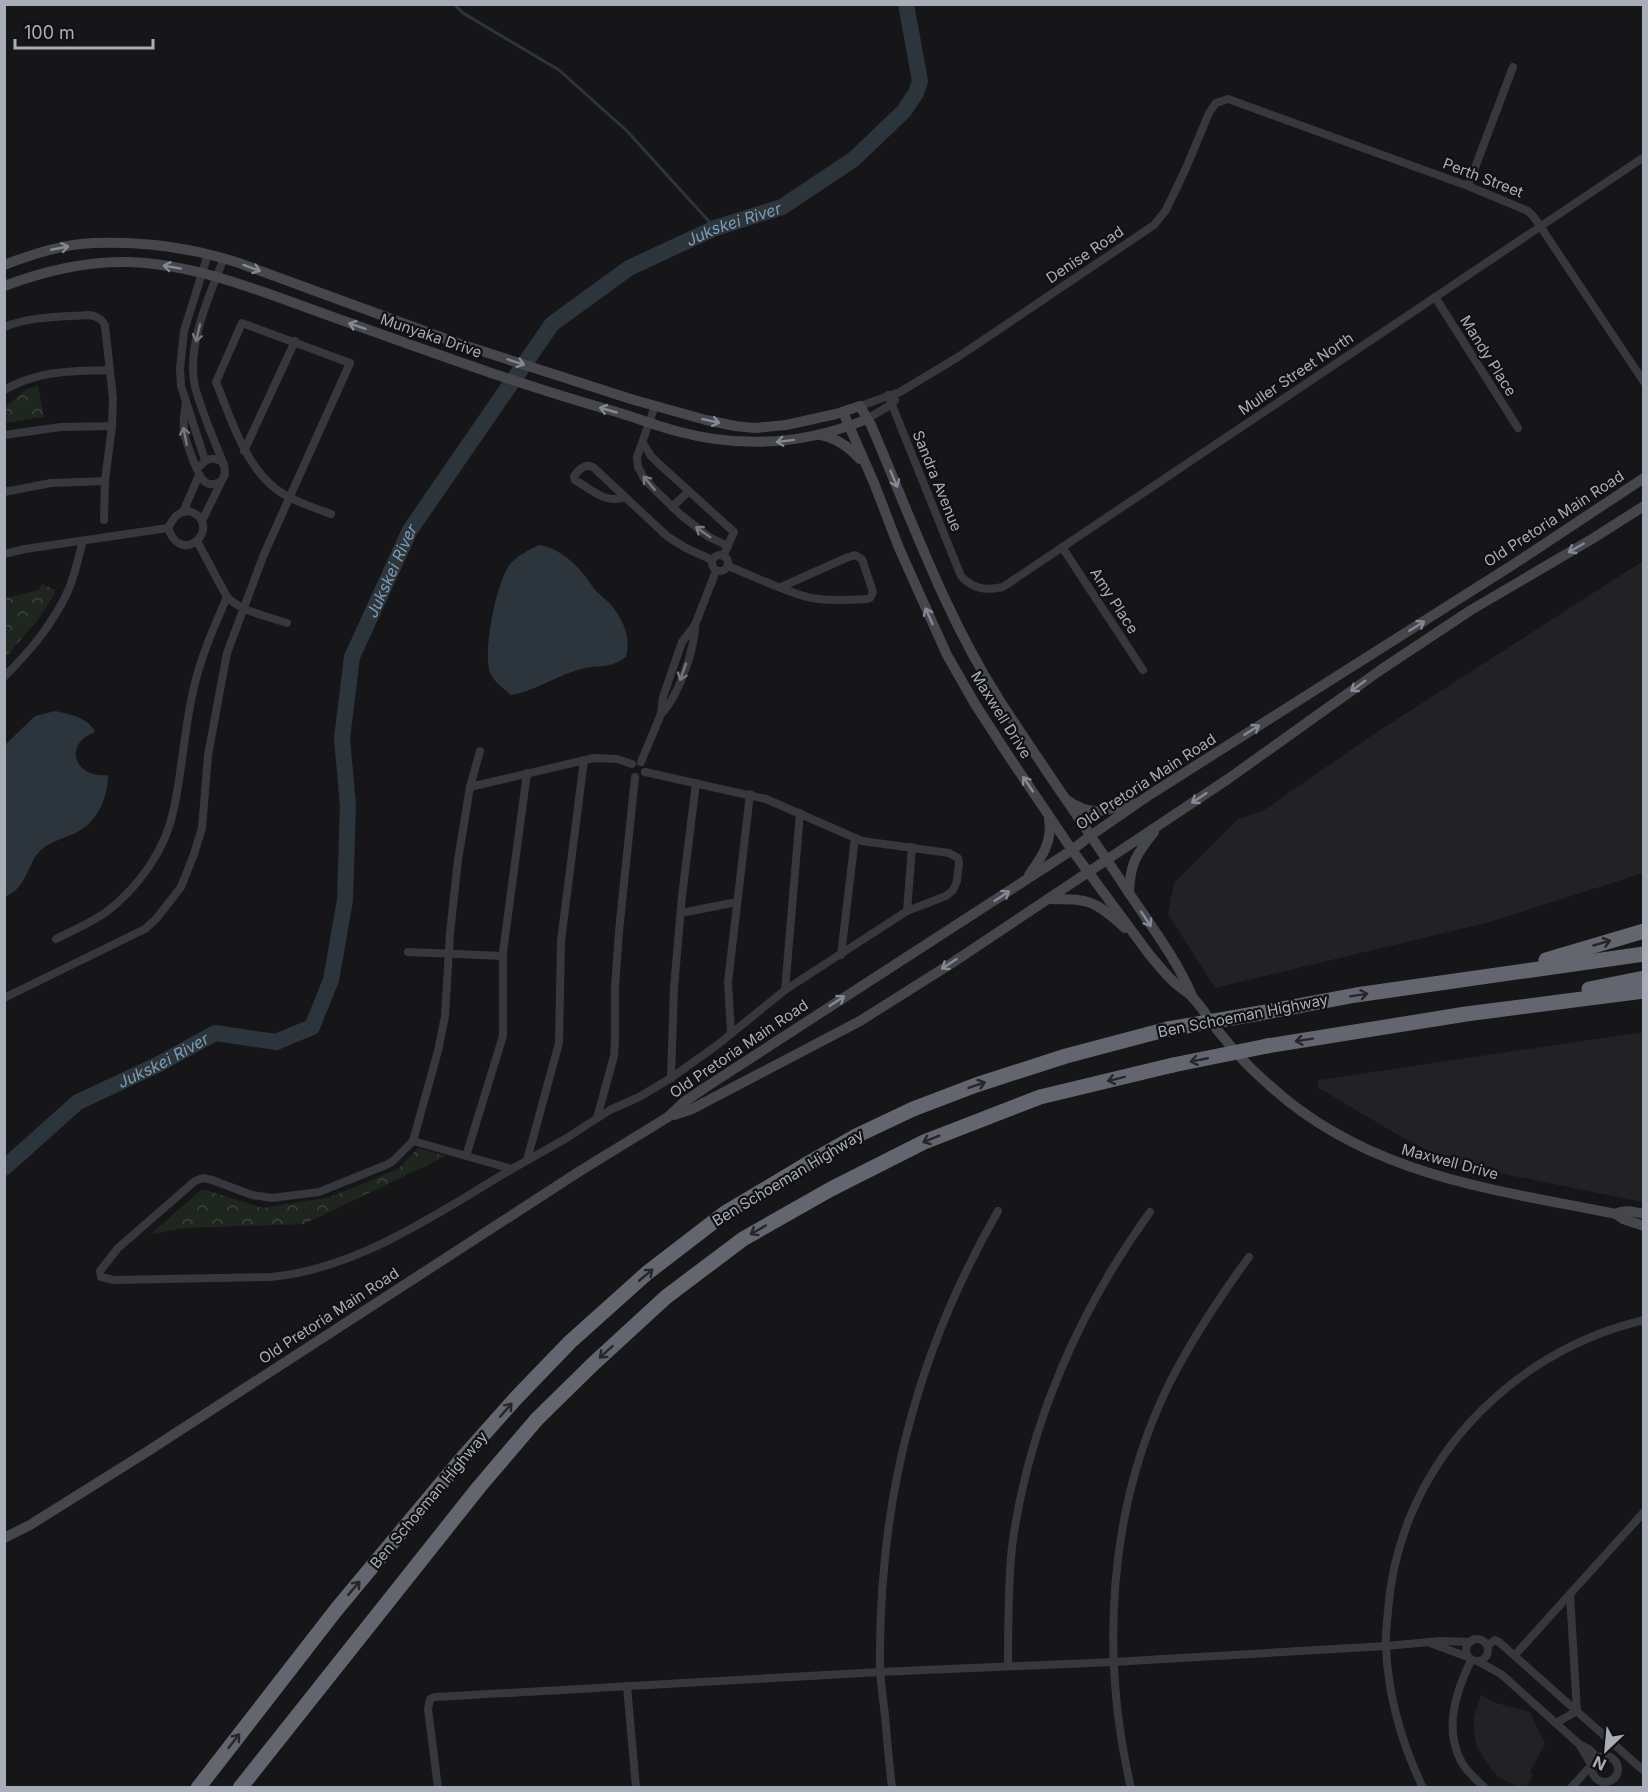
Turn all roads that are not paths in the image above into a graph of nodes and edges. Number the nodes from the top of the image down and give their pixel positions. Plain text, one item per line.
1 (1513, 67) dead end
2 (1233, 100) joint
3 (1644, 157) edge
4 (1468, 186) junction
5 (1540, 225) junction
6 (208, 254) junction
7 (224, 258) junction
8 (4, 265) edge
9 (201, 273) junction
10 (217, 277) junction
11 (4, 286) edge
12 (1435, 297) junction
13 (4, 327) edge
14 (295, 341) junction
15 (110, 370) junction
16 (1644, 382) edge
17 (4, 390) edge
18 (186, 399) junction
19 (890, 400) junction
20 (655, 406) junction
21 (860, 406) junction
22 (843, 412) junction
23 (867, 419) junction
24 (649, 423) junction
25 (112, 426) junction
26 (848, 426) junction
27 (1518, 428) dead end
28 (4, 435) edge
29 (817, 435) junction
30 (643, 443) junction
31 (244, 451) junction
32 (205, 460) junction
33 (865, 463) junction
34 (224, 465) junction
35 (199, 473) junction
36 (1644, 478) edge
37 (105, 481) junction
38 (220, 482) junction
39 (689, 491) junction
40 (4, 492) edge
41 (289, 497) junction
42 (625, 497) junction
43 (672, 507) junction
44 (1644, 508) edge
45 (183, 512) junction
46 (331, 514) dead end
47 (104, 520) dead end
48 (202, 521) junction
49 (168, 528) junction
50 (83, 541) junction
51 (197, 541) junction
52 (728, 546) junction
53 (1062, 547) junction
54 (4, 554) edge
55 (723, 556) junction
56 (712, 560) junction
57 (728, 566) junction
58 (716, 571) junction
59 (961, 576) joint
60 (781, 587) junction
61 (227, 597) junction
62 (245, 609) junction
63 (287, 623) dead end
64 (695, 625) junction
65 (1143, 670) dead end
66 (4, 676) edge
67 (661, 714) junction
68 (480, 751) dead end
69 (584, 760) junction
70 (637, 763) junction
71 (645, 772) junction
72 (527, 773) junction
73 (635, 777) junction
74 (696, 783) junction
75 (470, 787) junction
76 (750, 794) junction
77 (1151, 794) junction
78 (1062, 796) junction
79 (800, 813) junction
80 (1048, 814) junction
81 (1159, 825) junction
82 (1089, 836) junction
83 (855, 838) junction
84 (912, 848) junction
85 (1072, 850) junction
86 (1107, 860) junction
87 (1090, 871) junction
88 (1025, 880) junction
89 (1129, 893) junction
90 (1047, 899) junction
91 (737, 902) junction
92 (908, 911) junction
93 (681, 912) junction
94 (1644, 932) edge
95 (56, 939) dead end
96 (1145, 947) junction
97 (408, 952) dead end
98 (449, 954) junction
99 (1644, 954) edge
100 (841, 955) junction
101 (503, 956) junction
102 (1644, 978) edge
103 (1464, 979) junction
104 (785, 990) junction
105 (1644, 991) edge
106 (4, 998) edge
107 (1193, 998) junction
108 (1466, 1014) junction
109 (732, 1033) junction
110 (672, 1078) junction
111 (668, 1117) junction
112 (597, 1118) junction
113 (413, 1142) junction
114 (466, 1156) junction
115 (527, 1161) junction
116 (512, 1169) junction
117 (998, 1211) dead end
118 (1150, 1212) dead end
119 (1616, 1214) junction
120 (1644, 1214) edge
121 (1644, 1226) edge
122 (1249, 1257) dead end
123 (1644, 1320) edge
124 (1644, 1512) edge
125 (4, 1538) edge
126 (1570, 1595) junction
127 (1470, 1642) junction
128 (1430, 1643) junction
129 (1488, 1645) junction
130 (1386, 1646) junction
131 (1488, 1655) junction
132 (1515, 1656) junction
133 (1473, 1660) junction
134 (1113, 1662) junction
135 (1008, 1666) junction
136 (880, 1672) junction
137 (1501, 1674) junction
138 (627, 1686) junction
139 (1577, 1711) junction
140 (1556, 1724) junction
141 (1579, 1744) junction
142 (1614, 1744) junction
143 (1628, 1756) junction
144 (1602, 1757) junction
145 (1592, 1767) junction
146 (1617, 1767) junction
147 (1644, 1771) edge
148 (1608, 1781) junction
149 (198, 1788) edge
150 (240, 1788) edge
151 (438, 1788) edge
152 (636, 1788) edge
153 (892, 1788) edge
154 (1131, 1788) edge
155 (1423, 1788) edge
156 (1485, 1788) edge
157 (1571, 1788) edge
158 (1599, 1788) edge

1 - 4 street
2 - 4 street, Perth Street
2 - 19 street, Denise Road
3 - 5 street, Muller Street North
4 - 5 street, Perth Street
5 - 12 street, Muller Street North
5 - 16 street, Perth Street
6 - 7 main road, Munyaka Drive
8 -> 6 main road, Munyaka Drive
6 - 9 street
7 - 10 street
7 -> 20 main road, Munyaka Drive
9 - 10 main road, Munyaka Drive
9 -> 11 main road, Munyaka Drive
9 - 18 street
24 -> 10 main road, Munyaka Drive
10 -> 34 street
12 - 27 street, Mandy Place
12 - 53 street, Muller Street North
13 - 15 street
14 - 31 street
14 - 31 street
14 - 41 street
15 - 17 street
15 - 25 street
18 - 32 street
35 -> 18 street
19 - 21 street
19 - 23 street, Denise Road
19 - 59 street, Sandra Avenue
20 -> 22 main road, Munyaka Drive
20 - 24 street
21 - 22 main road, Munyaka Drive
21 - 23 main road, Maxwell Drive
22 - 26 main road, Maxwell Drive
23 - 26 main road, Munyaka Drive
23 -> 78 main road, Maxwell Drive
29 -> 24 main road, Munyaka Drive
24 - 30 street
25 - 28 street
25 - 37 street
26 - 29 main road, Munyaka Drive
26 - 33 main road, Maxwell Drive
29 - 33 main road
30 - 39 street
43 -> 30 street
31 - 41 street
32 - 34 street
32 - 35 street
80 -> 33 main road, Maxwell Drive
34 - 38 street
35 - 38 street
35 - 45 street
77 -> 36 main road, Old Pretoria Main Road
37 - 40 street
37 - 47 street
38 - 48 street
39 - 43 street
39 - 52 street
41 - 46 street
41 - 62 street
42 - 42 street
42 - 56 street
52 -> 43 street
44 -> 81 main road, Old Pretoria Main Road
45 - 48 street
45 - 49 street
48 - 51 street
49 - 50 street
49 - 51 street
50 - 54 street
50 - 66 street
51 - 61 street
52 - 55 street
53 - 59 street, Muller Street North
53 - 65 street, Amy Place
55 - 56 street
55 - 57 street
56 - 58 street
57 - 58 street
57 - 60 street
58 - 64 street
60 - 60 street
61 - 62 street
61 - 95 street
62 - 63 street
62 - 106 street
64 - 67 street
64 -> 67 street
67 - 70 street
68 - 75 street
69 - 70 street
69 - 72 street
69 - 115 street
70 - 71 street
70 - 73 street
71 - 73 street
71 - 74 street
72 - 75 street
72 - 101 street
73 - 112 street
74 - 76 street
74 - 93 street
75 - 98 street
76 - 79 street
76 - 91 street
77 - 78 main road
77 - 82 main road, Old Pretoria Main Road
78 - 82 main road, Maxwell Drive
79 - 83 street
79 - 104 street
80 - 85 main road, Maxwell Drive
80 - 88 main road
81 - 86 main road, Old Pretoria Main Road
81 - 89 main road
82 - 85 main road, Old Pretoria Main Road
82 - 86 main road, Maxwell Drive
83 - 84 street
83 - 100 street
84 - 92 street
84 - 92 street
85 - 87 main road, Maxwell Drive
85 - 88 main road, Old Pretoria Main Road
86 - 87 main road, Old Pretoria Main Road
86 - 89 main road, Maxwell Drive
87 - 90 main road, Old Pretoria Main Road
87 - 96 main road, Maxwell Drive
111 -> 88 main road, Old Pretoria Main Road
89 -> 107 main road, Maxwell Drive
90 - 96 main road
90 -> 111 main road, Old Pretoria Main Road
91 - 93 street
91 - 109 street
92 - 100 street
93 - 110 street
103 -> 94 highway
96 - 107 main road, Maxwell Drive
97 - 98 street
98 - 101 street
98 - 113 street
99 - 103 highway
100 - 104 street
101 - 114 street
102 - 108 highway
149 -> 103 highway, Ben Schoeman Highway, bridge
104 - 109 street
105 - 108 highway
107 - 119 main road, Maxwell Drive
108 -> 150 highway, Ben Schoeman Highway, bridge
109 - 110 street
110 - 112 street
111 - 125 main road, Old Pretoria Main Road
112 - 115 street
113 - 114 street
113 - 116 street
114 - 116 street
115 - 116 street
117 - 136 street
118 - 135 street
119 - 120 main road, Maxwell Drive
119 - 121 main road, Maxwell Drive
122 - 134 street
123 - 130 street
124 - 126 street
126 - 132 street
126 - 139 street
127 - 128 street
127 - 129 street
127 - 133 street
128 - 130 street
128 - 133 street
129 - 131 street
129 - 132 street
130 - 134 street
130 - 155 street
131 - 133 street
131 - 137 street
132 - 139 street
133 - 137 street
133 - 156 street
134 - 135 street
134 - 154 street
135 - 136 street
136 - 138 street
136 - 153 street
137 - 140 street
138 - 151 street
138 - 152 street
139 - 140 street
139 - 142 street
140 - 141 street
141 - 144 street
141 - 145 street
142 - 143 street
142 - 144 street
143 - 146 street
143 - 147 street
144 - 145 street
144 - 146 street
145 - 148 street
145 - 157 street
146 - 148 street
148 - 158 street

